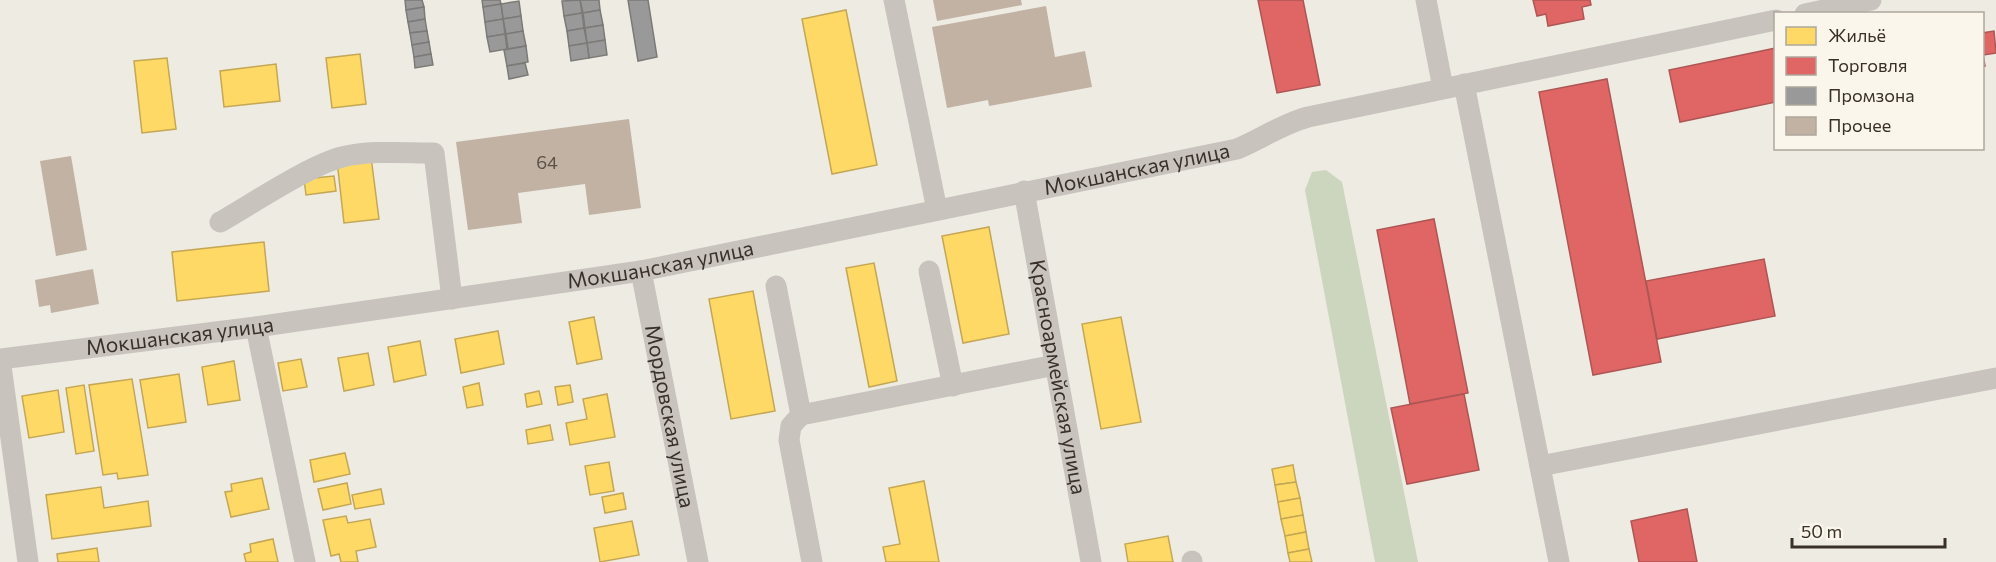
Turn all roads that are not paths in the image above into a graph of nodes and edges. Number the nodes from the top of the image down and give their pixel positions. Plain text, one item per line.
1 (894, 0) edge
2 (1426, 0) edge
3 (1870, 0) edge
4 (1814, 12) edge
5 (1774, 20) edge
6 (1464, 84) junction
7 (1443, 88) junction
8 (1024, 191) junction
9 (937, 210) junction
10 (220, 222) dead end
11 (641, 271) junction
12 (929, 271) dead end
13 (776, 286) dead end
14 (452, 299) junction
15 (256, 327) junction
16 (0, 359) edge
17 (1055, 365) junction
18 (1996, 378) edge
19 (952, 386) junction
20 (801, 415) junction
21 (1540, 466) junction
22 (28, 562) edge
23 (305, 562) edge
24 (698, 562) edge
25 (812, 562) edge
26 (1090, 562) edge
27 (1559, 562) edge

1 - 9 street
2 - 7 street
3 - 4 street
5 - 6 street, Мокшанская улица
6 - 7 street, Мокшанская улица
6 - 21 street
7 - 8 street, Мокшанская улица
8 - 9 street, Мокшанская улица
8 - 17 street, Красноармейская улица
9 - 11 street, Мокшанская улица
10 - 14 street
11 - 14 street, Мокшанская улица
11 - 24 street, Мордовская улица
12 - 19 street
13 - 20 street
14 - 15 street, Мокшанская улица
15 - 16 street, Мокшанская улица
15 - 23 street
16 - 22 street
17 - 19 street
17 - 26 street, Красноармейская улица
18 - 21 street
19 - 20 street
20 - 25 street
21 - 27 street

